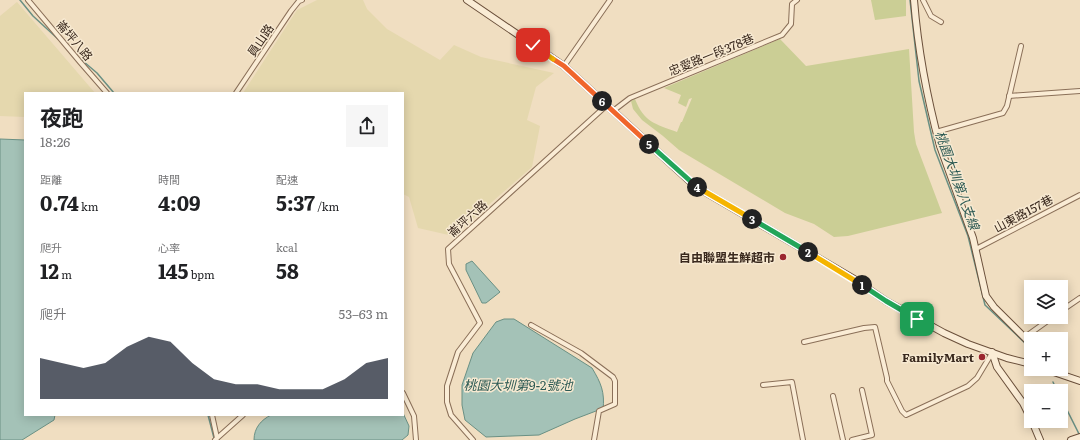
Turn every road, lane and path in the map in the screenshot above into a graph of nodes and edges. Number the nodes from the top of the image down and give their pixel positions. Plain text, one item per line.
1 (28, 0) edge
2 (302, 0) edge
3 (467, 0) edge
4 (610, 0) edge
5 (797, 0) edge
6 (914, 0) edge
7 (923, 0) edge
8 (941, 22) dead end
9 (1021, 46) dead end
10 (564, 66) junction
11 (1080, 91) edge
12 (106, 92) edge
13 (237, 92) edge
14 (1009, 96) junction
15 (607, 105) junction
16 (613, 111) junction
17 (936, 132) junction
18 (1080, 195) edge
19 (976, 249) junction
20 (1080, 298) edge
21 (1068, 306) edge
22 (1043, 324) edge
23 (531, 325) dead end
24 (1032, 332) edge
25 (1024, 336) edge
26 (804, 342) dead end
27 (992, 352) junction
28 (1024, 360) edge
29 (1065, 376) edge
30 (1080, 381) edge
31 (763, 384) dead end
32 (862, 390) dead end
33 (404, 395) edge
34 (833, 396) dead end
35 (1024, 405) edge
36 (212, 416) edge
37 (242, 416) edge
38 (1035, 428) edge
39 (1079, 437) edge
40 (217, 439) edge
41 (416, 440) edge
42 (473, 440) edge
43 (594, 440) edge
44 (804, 440) edge
45 (843, 440) edge
46 (852, 440) edge
47 (1040, 440) edge
48 (1070, 440) edge

1 - 12 street, 崙坪八路
2 - 13 street, 員山路
3 - 10 main road
4 - 10 street
5 - 16 street, 忠愛路一段378巷
6 - 17 main road
7 - 8 street
9 - 14 street
10 - 15 main road
11 - 14 street
14 - 17 street
15 - 16 main road
15 - 42 street, 崙坪六路
16 - 27 main road
17 - 19 main road
18 - 19 street, 山東路157巷
19 - 25 main road
20 - 21 street
22 - 24 street
23 - 43 street
26 - 27 street
27 - 28 main road
27 - 35 main road
29 - 30 main road
31 - 44 street
32 - 46 street
33 - 41 street
34 - 45 street
36 - 40 street
37 - 40 street
38 - 47 main road
39 - 48 main road

